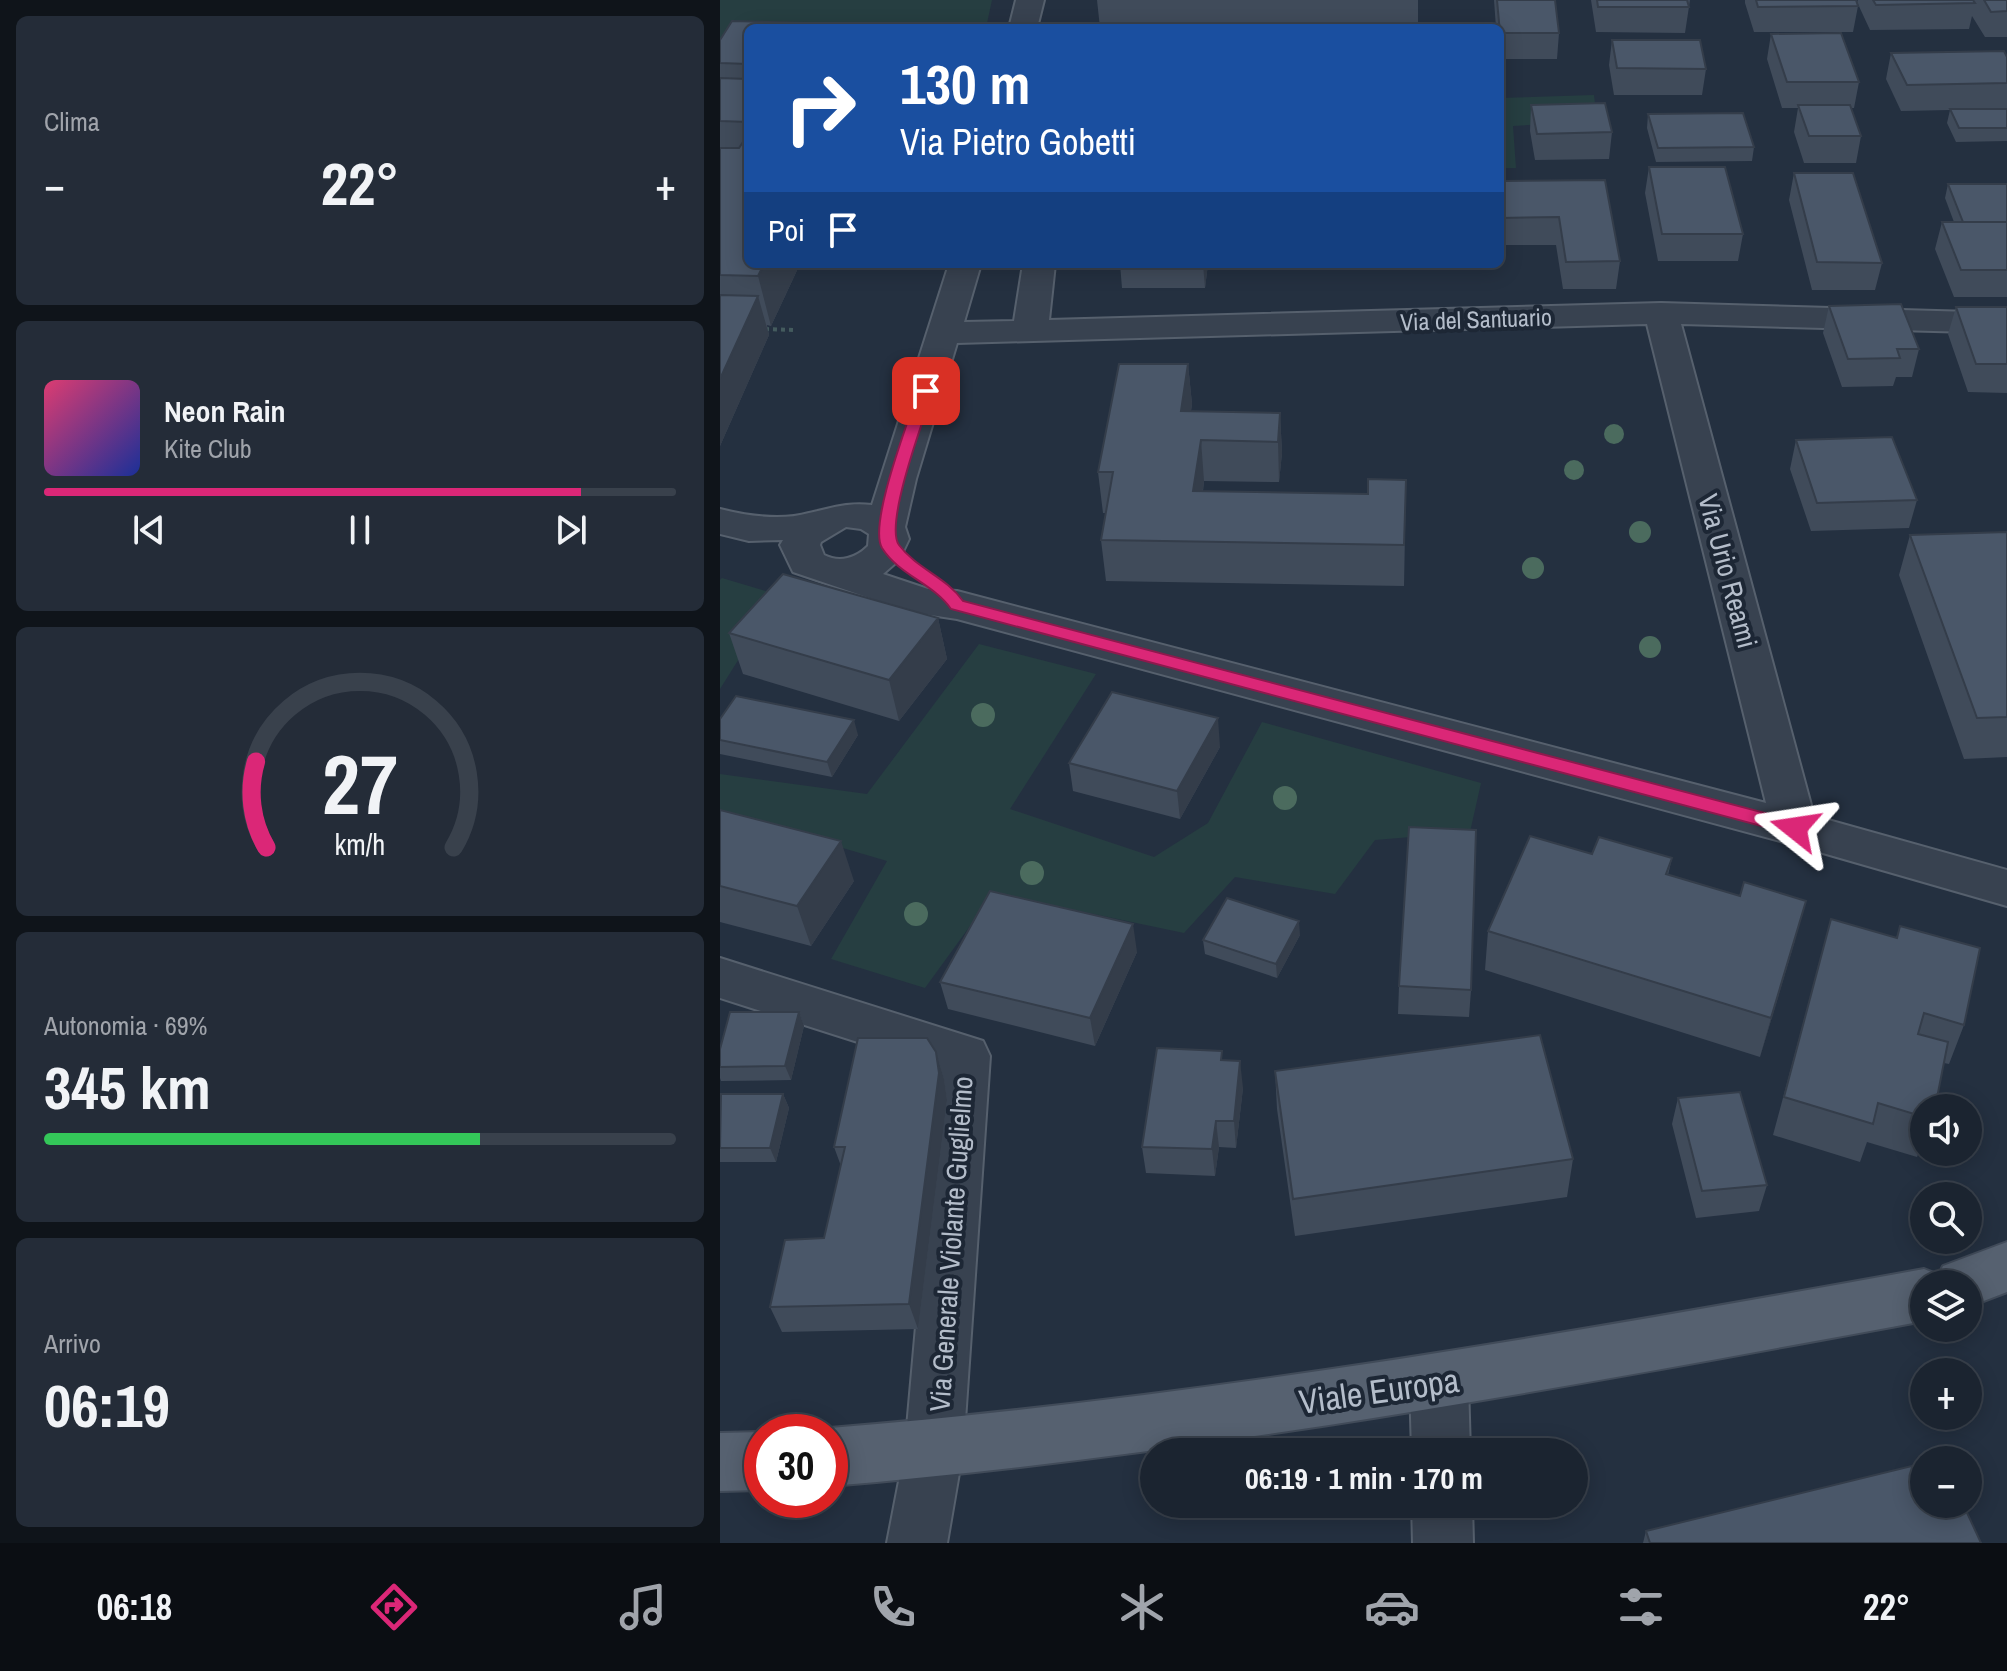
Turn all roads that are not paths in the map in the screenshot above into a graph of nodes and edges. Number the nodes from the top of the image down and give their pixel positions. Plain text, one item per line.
1 (1030, 0) edge
2 (1024, 24) edge
3 (964, 268) edge
4 (1038, 268) edge
5 (1661, 313) junction
6 (2007, 323) edge
7 (1030, 332) junction
8 (945, 333) junction
9 (897, 479) junction
10 (720, 521) edge
11 (830, 521) junction
12 (888, 536) junction
13 (720, 545) edge
14 (824, 569) junction
15 (957, 605) junction
16 (1795, 828) junction
17 (2007, 888) edge
18 (720, 978) edge
19 (2007, 1267) edge
20 (1982, 1277) edge
21 (2007, 1285) edge
22 (1982, 1287) edge
23 (1910, 1298) edge
24 (1439, 1383) junction
25 (1441, 1438) edge
26 (934, 1450) junction
27 (848, 1456) edge
28 (744, 1461) edge
29 (720, 1462) edge
30 (1442, 1518) edge
31 (917, 1543) edge
32 (1443, 1543) edge

1 - 2 street
3 - 8 street
4 - 7 street
5 - 6 street, Via del Santuario
5 - 7 street, Via del Santuario
5 - 16 street, Via Urio Reami
7 - 8 street, Via del Santuario
8 - 9 street
9 - 11 street
9 - 12 street
10 - 11 street
11 - 12 street
11 - 14 street
12 - 14 street
12 - 15 street
13 - 14 street
14 - 15 street
15 - 16 street
16 - 17 street
18 - 26 street, Via Generale Violante Guglielmo
19 - 20 main road
21 - 22 main road
23 - 24 main road, Viale Europa
24 - 25 street
24 - 26 main road, Viale Europa
26 - 27 main road, Viale Europa
26 - 31 street
28 - 29 main road
30 - 32 street

